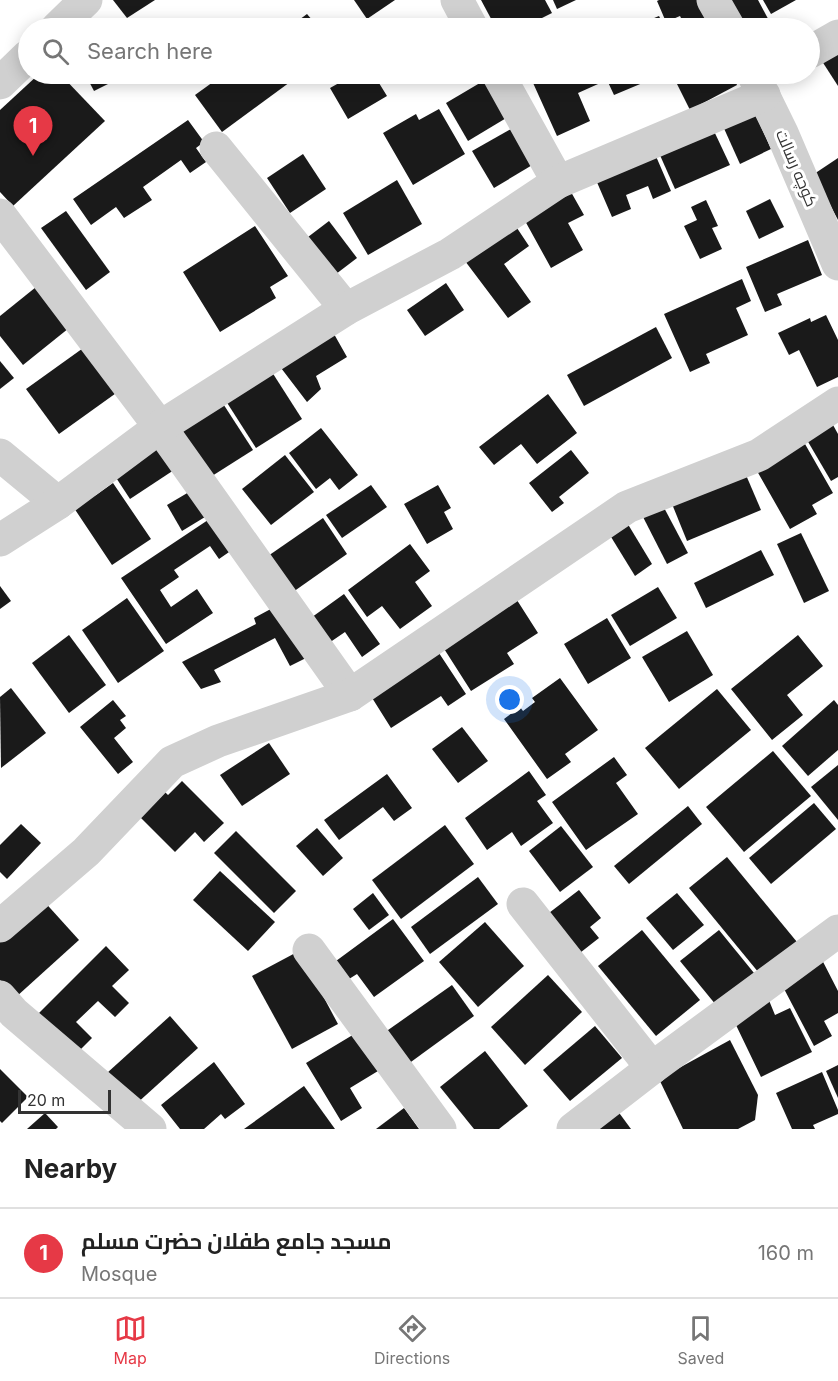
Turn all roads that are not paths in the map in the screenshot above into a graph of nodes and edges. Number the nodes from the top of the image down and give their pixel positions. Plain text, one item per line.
1 (86, 0) edge
2 (457, 0) edge
3 (713, 0) edge
4 (67, 18) edge
5 (467, 18) edge
6 (723, 18) edge
7 (838, 36) edge
8 (820, 46) edge
9 (18, 66) edge
10 (0, 83) edge
11 (504, 84) edge
12 (756, 84) edge
13 (763, 84) edge
14 (216, 148) dead end
15 (558, 182) junction
16 (0, 214) edge
17 (838, 264) edge
18 (346, 309) junction
19 (838, 403) edge
20 (160, 427) junction
21 (0, 455) edge
22 (58, 503) junction
23 (0, 540) edge
24 (350, 695) junction
25 (523, 904) dead end
26 (0, 926) edge
27 (838, 932) edge
28 (309, 950) dead end
29 (0, 997) edge
30 (652, 1068) junction
31 (150, 1129) edge
32 (440, 1129) edge
33 (573, 1129) edge

1 - 4 street
2 - 5 street
3 - 6 street
7 - 8 street
9 - 10 street
11 - 15 street
12 - 15 street
13 - 17 street, کوچه رسالت
14 - 18 street
15 - 18 street
16 - 20 street
18 - 20 street
19 - 24 street
20 - 22 street
20 - 24 street
21 - 22 street
22 - 23 street
24 - 26 street
25 - 30 street
27 - 30 street
28 - 32 street
29 - 31 street
30 - 33 street

